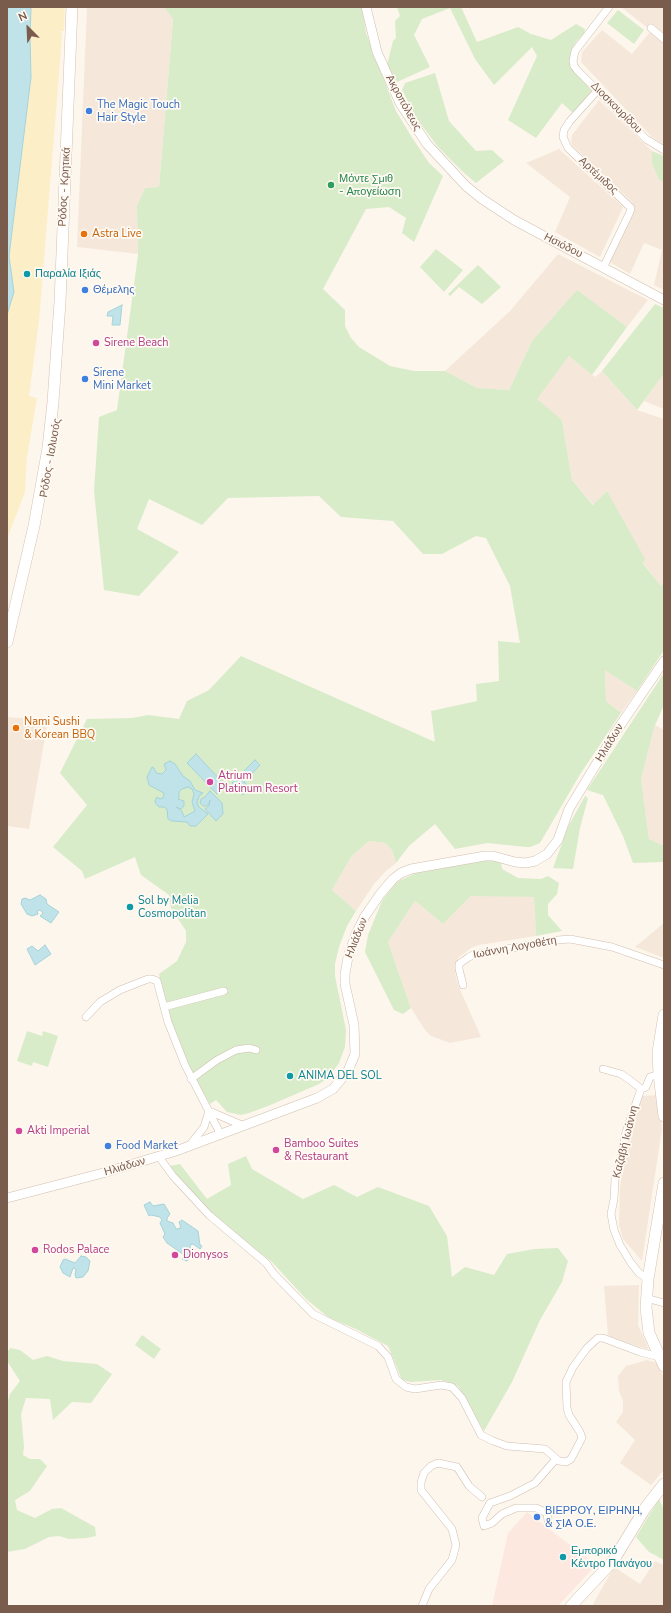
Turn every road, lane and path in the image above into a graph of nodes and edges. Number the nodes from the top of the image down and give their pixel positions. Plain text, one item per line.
1 (72, 7) edge
2 (79, 7) edge
3 (366, 7) edge
4 (609, 7) edge
5 (651, 28) dead end
6 (664, 39) edge
7 (597, 90) junction
8 (664, 150) edge
9 (466, 186) joint
10 (603, 268) junction
11 (664, 300) edge
12 (65, 348) joint
13 (56, 367) joint
14 (34, 526) junction
15 (7, 642) edge
16 (664, 661) edge
17 (664, 966) edge
18 (463, 985) dead end
19 (224, 991) dead end
20 (164, 1007) junction
21 (664, 1015) edge
22 (86, 1017) dead end
23 (256, 1050) dead end
24 (603, 1069) dead end
25 (659, 1074) junction
26 (191, 1078) junction
27 (641, 1089) junction
28 (209, 1111) junction
29 (664, 1112) edge
30 (244, 1126) junction
31 (221, 1135) junction
32 (189, 1147) junction
33 (159, 1157) junction
34 (664, 1183) edge
35 (7, 1198) edge
36 (648, 1279) junction
37 (646, 1298) junction
38 (664, 1303) edge
39 (662, 1361) edge
40 (556, 1459) junction
41 (664, 1484) edge
42 (482, 1497) dead end
43 (548, 1521) dead end
44 (422, 1606) edge
45 (571, 1606) edge

1 - 13 main road, Ρόδος - Κρητικά
2 - 12 main road, Ρόδος - Κρητικά
3 - 9 street, Ακροπόλεως
4 - 7 street, Διοσκουρίδου
5 - 6 street
7 - 8 street, Διοσκουρίδου
7 - 10 street, Αρτέμιδος
9 - 10 street, Ησιόδου
10 - 11 street, Ησιόδου
12 - 14 main road, Ρόδος - Ιαλυσός
13 - 14 main road, Ρόδος - Ιαλυσός
14 - 15 main road
16 - 30 street, Ηλιάδων
17 - 18 street, Ιωάννη Λογοθέτη
19 - 20 street
20 - 22 street
20 - 26 street
21 - 25 main road
23 - 26 street
24 - 27 street
25 - 27 street
25 - 29 main road
26 - 28 street
27 - 36 street, Καζαβή Ιωάννη
28 - 30 street
28 - 31 street
28 - 32 street
30 - 31 street, Ηλιάδων
31 - 32 street, Ηλιάδων
32 - 33 street, Ηλιάδων
33 - 35 street, Ηλιάδων
33 - 40 street
34 - 36 main road
36 - 37 main road
37 - 38 street
37 - 39 main road
39 - 40 street
40 - 43 street
41 - 45 main road
42 - 44 street

